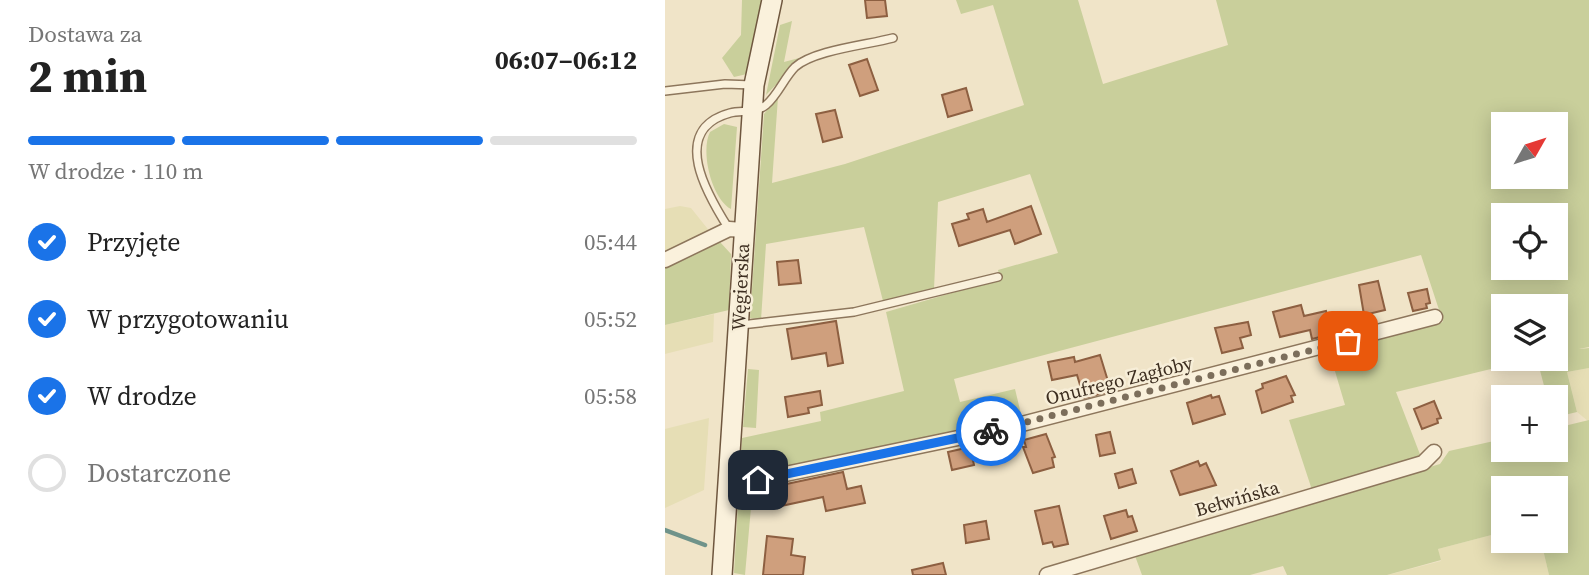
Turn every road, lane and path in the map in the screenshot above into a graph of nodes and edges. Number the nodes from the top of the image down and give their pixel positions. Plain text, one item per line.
1 (772, 0) edge
2 (893, 38) dead end
3 (754, 85) junction
4 (665, 91) edge
5 (752, 111) junction
6 (736, 230) junction
7 (665, 260) edge
8 (998, 276) dead end
9 (1436, 317) dead end
10 (737, 326) junction
11 (1434, 452) dead end
12 (728, 486) junction
13 (722, 575) edge
14 (1047, 575) edge

1 - 3 main road, Węgierska
2 - 5 lane
3 - 4 lane
3 - 5 main road, Węgierska
5 - 6 main road, Węgierska
5 - 6 lane
6 - 7 street
6 - 10 main road, Węgierska
8 - 10 lane
9 - 12 street, Onufrego Zagłoby
10 - 12 main road, Węgierska
11 - 14 street, Bełwińska
12 - 13 main road, Węgierska

